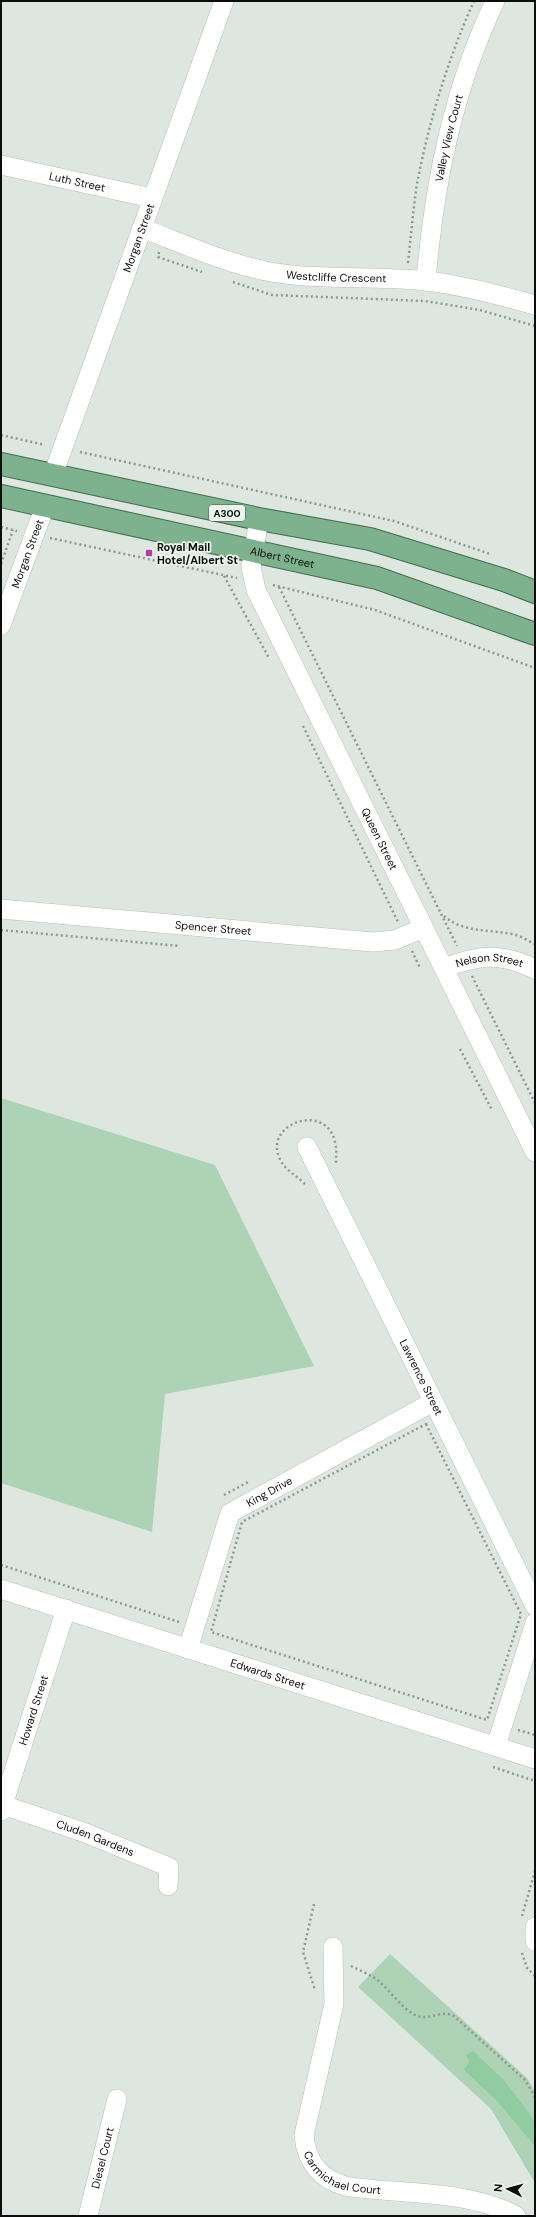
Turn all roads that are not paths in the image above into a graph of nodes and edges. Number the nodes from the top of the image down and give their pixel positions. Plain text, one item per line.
1 (224, 1) edge
2 (495, 1) edge
3 (1, 165) edge
4 (152, 198) junction
5 (142, 228) junction
6 (426, 280) junction
7 (535, 305) edge
8 (1, 464) edge
9 (53, 475) junction
10 (1, 496) edge
11 (45, 506) junction
12 (259, 519) junction
13 (253, 551) junction
14 (535, 592) edge
15 (1, 625) edge
16 (535, 634) edge
17 (1, 909) edge
18 (424, 928) junction
19 (444, 968) junction
20 (535, 969) edge
21 (307, 1147) dead end
22 (535, 1152) edge
23 (433, 1402) junction
24 (1, 1589) edge
25 (535, 1606) edge
26 (66, 1610) junction
27 (535, 1623) edge
28 (188, 1649) junction
29 (496, 1746) junction
30 (535, 1758) edge
31 (2, 1808) edge
32 (168, 1886) dead end
33 (535, 1927) edge
34 (535, 1941) edge
35 (334, 1953) road end
36 (117, 2099) dead end
37 (88, 2216) edge
38 (516, 2216) edge

1 - 4 street, Morgan Street
2 - 6 street, Valley View Court
3 - 4 street, Luth Street
4 - 5 street, Morgan Street
5 - 6 street, Westcliffe Crescent
5 - 9 street, Morgan Street
6 - 7 street, Westcliffe Crescent
8 - 9 highway, A300
9 - 12 highway, A300
10 - 11 highway, Albert Street
11 - 13 highway, Albert Street
11 - 15 street, Morgan Street
12 - 13 street, Queen Street
12 - 14 highway, A300
13 - 16 highway, Albert Street
13 - 18 street, Queen Street
17 - 18 street, Spencer Street
18 - 19 street, Queen Street
19 - 20 street, Nelson Street
19 - 22 street, Queen Street
21 - 23 street, Lawrence Street
23 - 25 street, Lawrence Street
23 - 28 street, King Drive
24 - 26 street, Edwards Street
26 - 28 street, Edwards Street
26 - 31 street, Howard Street
27 - 29 street
28 - 29 street, Edwards Street
29 - 30 street, Edwards Street
31 - 32 street, Cluden Gardens
33 - 34 street
35 - 38 street, Carmichael Court
36 - 37 street, Diesel Court

